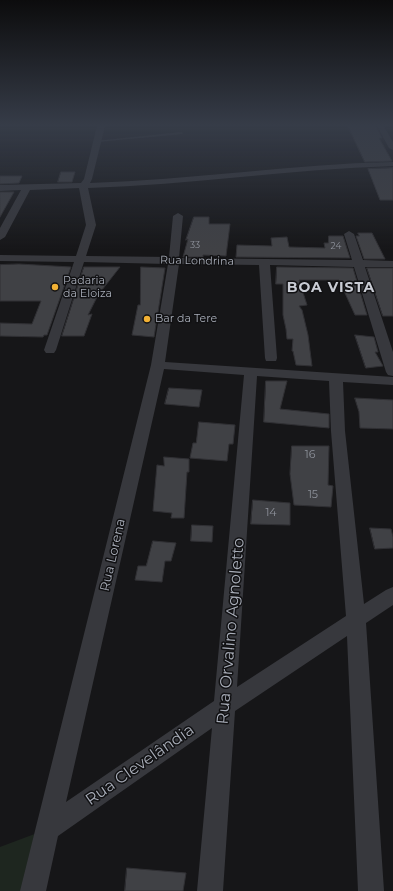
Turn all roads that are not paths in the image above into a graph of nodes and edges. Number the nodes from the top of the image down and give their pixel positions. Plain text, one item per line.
1 (91, 168) edge
2 (326, 168) edge
3 (83, 186) junction
4 (0, 188) edge
5 (27, 188) junction
6 (178, 216) dead end
7 (5, 219) edge
8 (349, 234) dead end
9 (0, 238) edge
10 (0, 258) edge
11 (80, 259) junction
12 (174, 260) junction
13 (264, 262) junction
14 (358, 263) junction
15 (393, 264) edge
16 (50, 350) dead end
17 (271, 358) dead end
18 (158, 365) junction
19 (251, 372) junction
20 (393, 372) edge
21 (336, 376) junction
22 (393, 381) edge
23 (393, 595) edge
24 (356, 620) junction
25 (225, 706) junction
26 (48, 829) junction
27 (33, 891) edge
28 (210, 891) edge
29 (371, 891) edge

1 - 3 street
2 - 3 street
3 - 5 street
3 - 11 street
4 - 5 street
5 - 7 street
6 - 12 street, Rua Lorena
7 - 9 street
8 - 14 street
10 - 11 street, Rua Londrina
11 - 12 street, Rua Londrina
11 - 16 street
12 - 13 street, Rua Londrina
12 - 18 street, Rua Lorena
13 - 14 street, Rua Londrina
13 - 17 street
14 - 15 street, Rua Londrina
14 - 20 street
18 - 19 street
18 - 26 street, Rua Lorena
19 - 21 street
19 - 25 street, Rua Orvalino Agnoletto
21 - 22 street
21 - 24 street
23 - 24 street, Rua Clevelândia
24 - 25 street, Rua Clevelândia
24 - 29 street
25 - 26 street, Rua Clevelândia
25 - 28 street, Rua Orvalino Agnoletto
26 - 27 street, Rua Lorena

